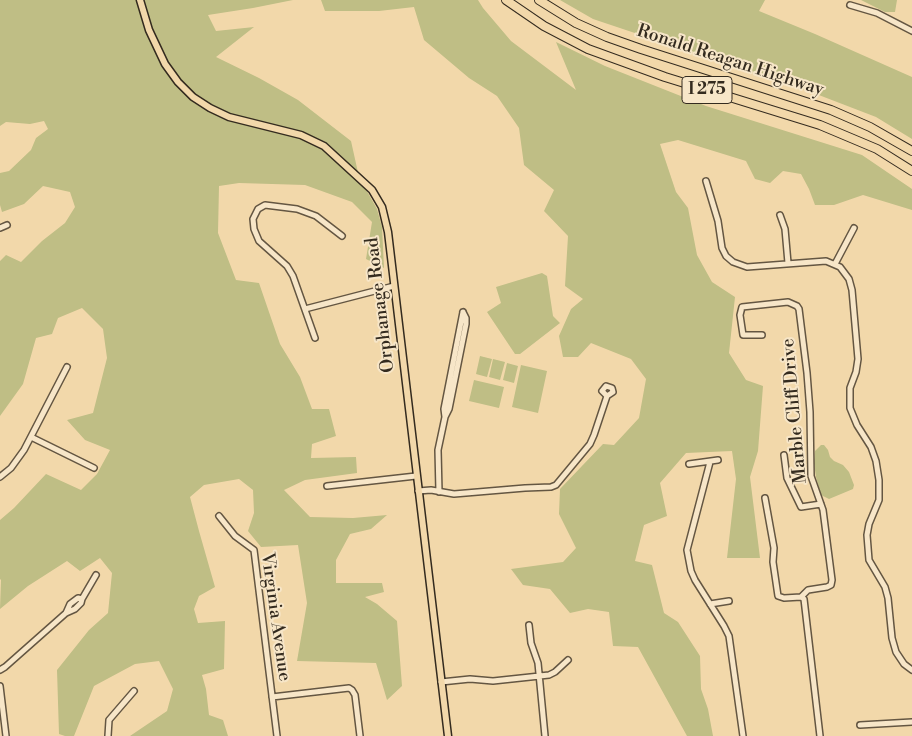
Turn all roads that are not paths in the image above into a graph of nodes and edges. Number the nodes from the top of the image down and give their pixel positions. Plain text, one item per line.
1 (140, 0) edge
2 (506, 0) edge
3 (539, 0) edge
4 (850, 5) dead end
5 (912, 31) edge
6 (912, 151) edge
7 (912, 170) edge
8 (706, 181) dead end
9 (780, 215) dead end
10 (7, 225) dead end
11 (0, 228) edge
12 (854, 228) dead end
13 (342, 236) dead end
14 (788, 264) junction
15 (835, 264) junction
16 (394, 286) junction
17 (305, 310) junction
18 (762, 335) dead end
19 (315, 338) dead end
20 (67, 367) dead end
21 (607, 396) dead end
22 (445, 417) junction
23 (31, 437) junction
24 (784, 455) dead end
25 (718, 460) dead end
26 (710, 462) junction
27 (689, 464) dead end
28 (94, 468) dead end
29 (416, 476) junction
30 (0, 477) edge
31 (327, 486) dead end
32 (418, 491) junction
33 (439, 492) junction
34 (766, 498) dead end
35 (821, 504) junction
36 (219, 516) dead end
37 (96, 575) dead end
38 (801, 597) junction
39 (729, 601) dead end
40 (710, 604) junction
41 (529, 625) dead end
42 (568, 660) dead end
43 (0, 670) edge
44 (912, 670) edge
45 (539, 676) junction
46 (442, 682) junction
47 (0, 686) edge
48 (134, 691) dead end
49 (272, 697) junction
50 (912, 722) edge
51 (860, 726) dead end
52 (6, 736) edge
53 (108, 736) edge
54 (277, 736) edge
55 (360, 736) edge
56 (448, 736) edge
57 (546, 736) edge
58 (742, 736) edge
59 (820, 736) edge

1 - 16 main road, Orphanage Road
2 - 7 highway, Ronald Reagan Highway / I 275
3 - 6 highway, Ronald Reagan Highway / I 275
4 - 5 street
8 - 14 street
9 - 14 street
10 - 11 street
12 - 15 street
13 - 17 street
14 - 15 street
15 - 44 street
16 - 17 street
16 - 29 main road, Orphanage Road
17 - 19 street
18 - 35 street, Marble Cliff Drive
20 - 23 street
21 - 33 street
22 - 22 street
22 - 33 street
23 - 28 street
23 - 30 street
24 - 35 street
25 - 26 street
26 - 27 street
26 - 40 street
29 - 31 street
29 - 32 main road, Orphanage Road
32 - 33 street
32 - 46 main road, Orphanage Road
34 - 38 street
35 - 38 street, Marble Cliff Drive
36 - 49 street, Virginia Avenue
37 - 43 street
38 - 59 street
39 - 40 street
40 - 58 street
41 - 45 street
42 - 45 street
45 - 46 street
45 - 57 street
46 - 56 main road, Orphanage Road
47 - 52 street
48 - 53 street
49 - 54 street, Virginia Avenue
49 - 55 street
50 - 51 street

